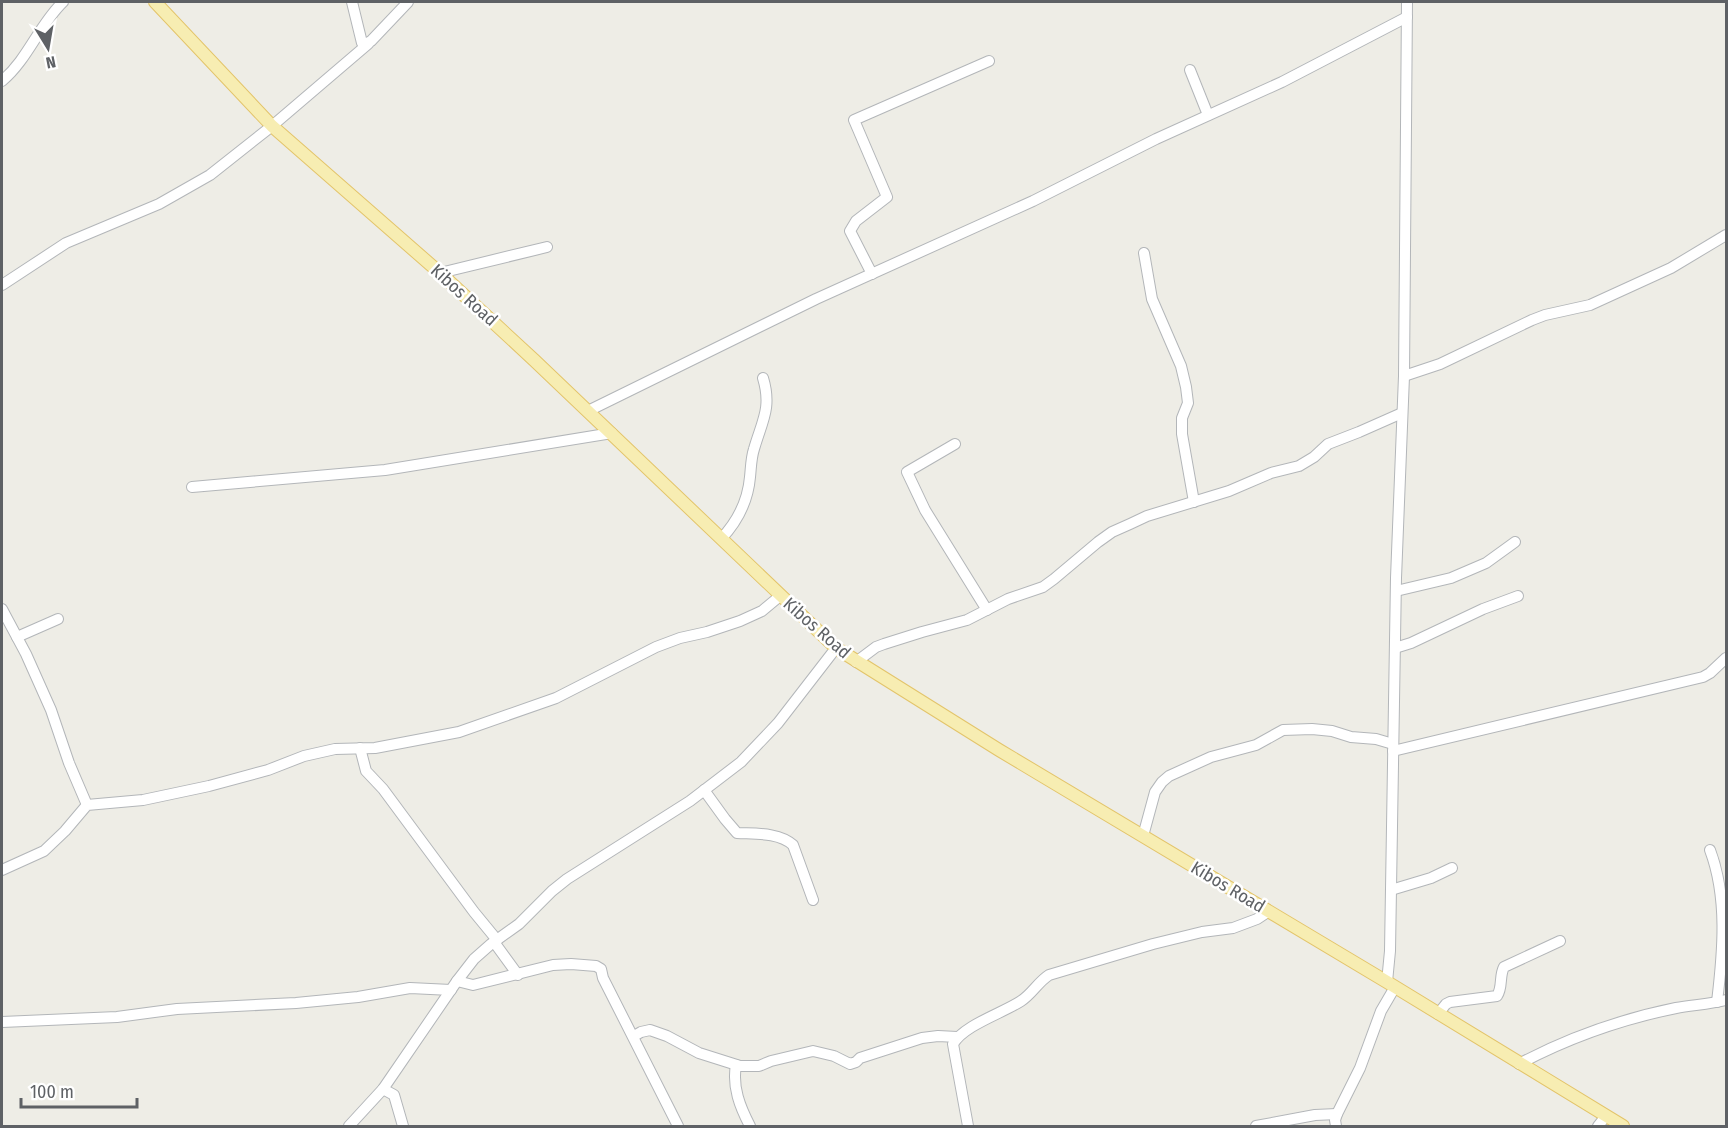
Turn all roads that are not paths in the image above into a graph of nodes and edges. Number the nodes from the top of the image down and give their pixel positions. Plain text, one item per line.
1 (63, 2) edge
2 (155, 2) edge
3 (352, 2) edge
4 (408, 2) edge
5 (1407, 2) edge
6 (1407, 17) junction
7 (368, 44) junction
8 (989, 61) dead end
9 (1190, 70) dead end
10 (2, 81) edge
11 (1208, 115) junction
12 (272, 126) junction
13 (1726, 235) edge
14 (547, 247) dead end
15 (1144, 253) dead end
16 (440, 273) junction
17 (872, 274) junction
18 (2, 285) edge
19 (1404, 376) junction
20 (763, 378) dead end
21 (588, 411) junction
22 (1402, 413) junction
23 (612, 433) junction
24 (955, 444) dead end
25 (192, 487) dead end
26 (1194, 502) junction
27 (721, 539) junction
28 (1515, 542) dead end
29 (1396, 591) junction
30 (780, 596) junction
31 (1518, 596) dead end
32 (2, 609) edge
33 (987, 610) junction
34 (58, 619) dead end
35 (17, 637) junction
36 (836, 648) junction
37 (1395, 648) junction
38 (1726, 658) edge
39 (856, 662) junction
40 (1393, 747) junction
41 (360, 748) junction
42 (704, 790) junction
43 (87, 805) junction
44 (1143, 836) junction
45 (1710, 850) dead end
46 (1452, 868) dead end
47 (2, 870) edge
48 (1391, 890) junction
49 (813, 900) dead end
50 (1269, 911) junction
51 (495, 941) junction
52 (1560, 941) dead end
53 (518, 975) junction
54 (1391, 984) junction
55 (454, 985) junction
56 (1722, 1001) edge
57 (1438, 1014) junction
58 (2, 1022) edge
59 (634, 1036) junction
60 (957, 1037) junction
61 (1519, 1064) junction
62 (736, 1065) junction
63 (383, 1089) junction
64 (1337, 1114) junction
65 (1606, 1116) junction
66 (349, 1126) edge
67 (403, 1126) edge
68 (678, 1126) edge
69 (750, 1126) edge
70 (968, 1126) edge
71 (1256, 1126) edge
72 (1336, 1126) edge
73 (1598, 1126) edge
74 (1623, 1126) edge

1 - 10 street
2 - 12 main road, Kibos Road
3 - 7 street
4 - 7 street
5 - 6 street
6 - 11 street
6 - 19 street
7 - 12 street
8 - 17 street
9 - 11 street
11 - 17 street
12 - 16 main road, Kibos Road
12 - 18 street
13 - 19 street
14 - 16 street
15 - 26 street
16 - 21 main road, Kibos Road
17 - 21 street
19 - 22 street
20 - 27 street
21 - 23 main road, Kibos Road
22 - 26 street
22 - 29 street
23 - 25 street
23 - 27 main road, Kibos Road
24 - 33 street
26 - 33 street
27 - 30 main road, Kibos Road
28 - 29 street
29 - 37 street
30 - 36 main road, Kibos Road
30 - 41 street
31 - 37 street
32 - 35 street
33 - 39 street
34 - 35 street
35 - 43 street
36 - 39 main road, Kibos Road
36 - 42 street
37 - 40 street
38 - 40 street
39 - 44 main road, Kibos Road
40 - 44 street
40 - 48 street
41 - 43 street
41 - 51 street
42 - 49 street
42 - 51 street
43 - 47 street
44 - 50 main road, Kibos Road
45 - 56 street
46 - 48 street
48 - 54 street
50 - 54 main road, Kibos Road
50 - 60 street
51 - 53 street
51 - 55 street
52 - 57 street
53 - 55 street
53 - 59 street
54 - 57 main road, Kibos Road
54 - 64 street
55 - 58 street
55 - 63 street
56 - 61 street
57 - 61 main road, Kibos Road
59 - 62 street
59 - 68 street
60 - 62 street
60 - 70 street
61 - 65 main road, Kibos Road
62 - 69 street
63 - 66 street
63 - 67 street
64 - 71 street
64 - 72 street
65 - 73 street
65 - 74 main road, Kibos Road

